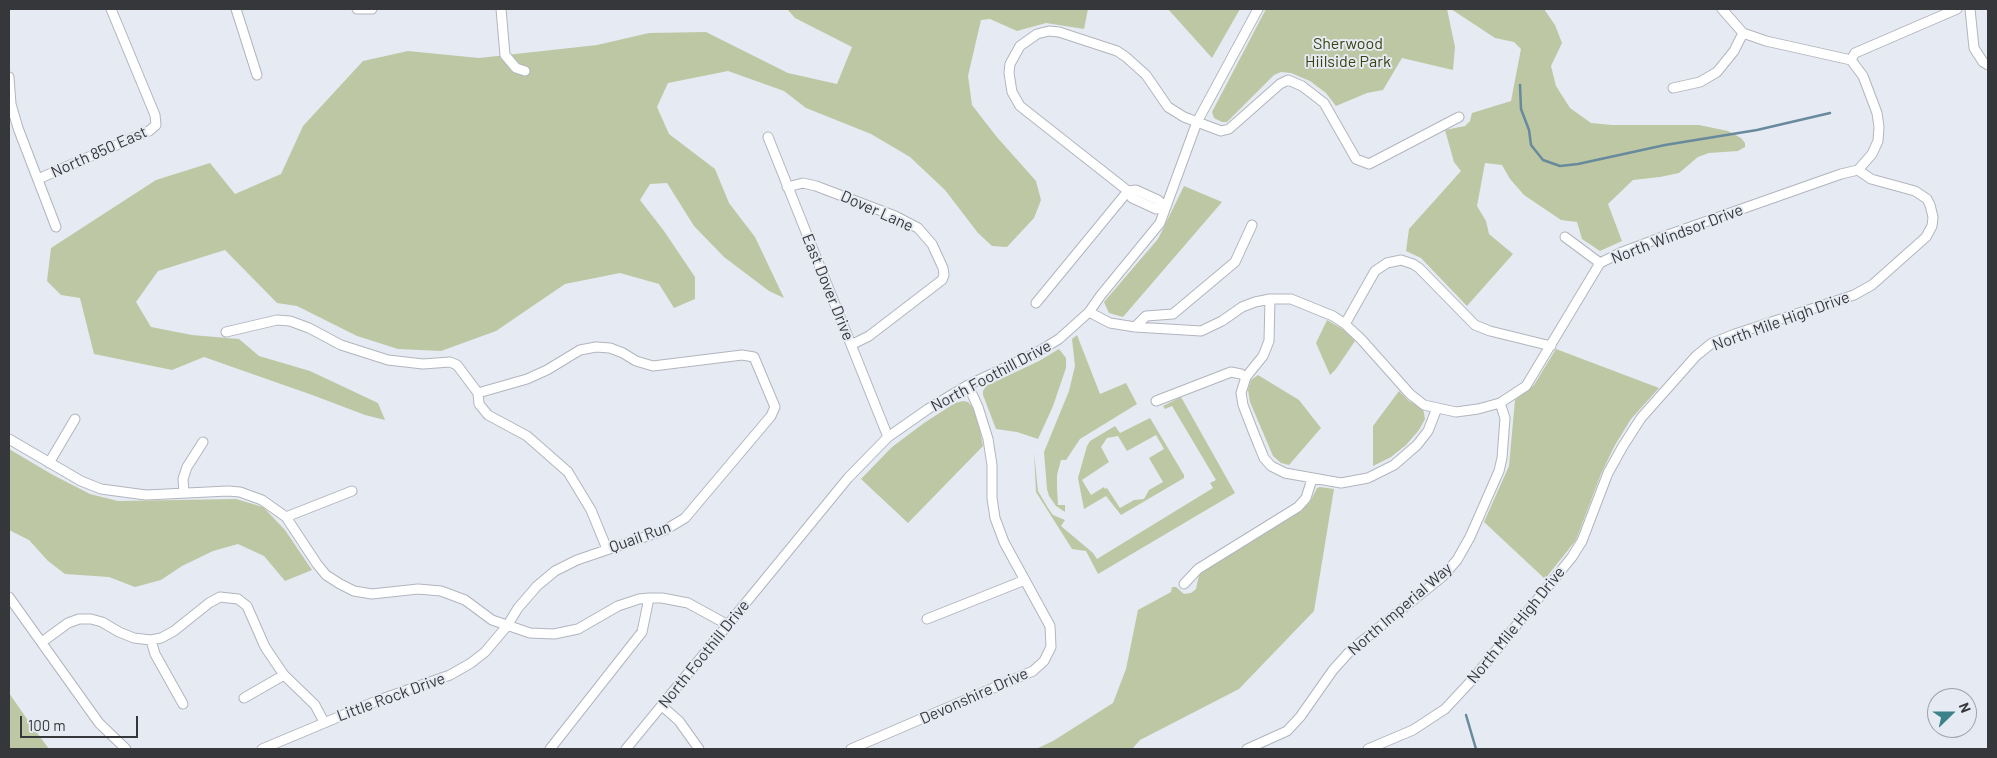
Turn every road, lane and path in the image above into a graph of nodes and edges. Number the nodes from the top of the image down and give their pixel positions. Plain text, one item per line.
1 (111, 9) edge
2 (236, 9) edge
3 (357, 9) edge
4 (372, 9) edge
5 (501, 9) edge
6 (1258, 9) edge
7 (1722, 9) edge
8 (1957, 9) edge
9 (1970, 9) edge
10 (1743, 34) junction
11 (1851, 60) junction
12 (1988, 64) edge
13 (525, 71) dead end
14 (257, 75) dead end
15 (9, 77) edge
16 (1673, 88) dead end
17 (1459, 117) dead end
18 (1197, 122) junction
19 (768, 137) dead end
20 (1858, 170) junction
21 (38, 179) junction
22 (788, 187) junction
23 (1128, 192) junction
24 (1165, 207) junction
25 (1252, 225) dead end
26 (56, 227) dead end
27 (1565, 237) dead end
28 (1600, 263) junction
29 (1270, 299) junction
30 (1036, 303) dead end
31 (1088, 312) junction
32 (1344, 324) junction
33 (1135, 327) junction
34 (226, 332) dead end
35 (851, 346) junction
36 (1551, 346) junction
37 (1246, 377) junction
38 (968, 385) junction
39 (478, 392) junction
40 (1156, 401) dead end
41 (1500, 403) junction
42 (1437, 408) junction
43 (75, 419) dead end
44 (888, 437) junction
45 (9, 438) edge
46 (203, 442) dead end
47 (49, 463) junction
48 (1312, 479) junction
49 (352, 491) dead end
50 (184, 492) junction
51 (286, 517) junction
52 (607, 549) junction
53 (1025, 580) junction
54 (1184, 584) dead end
55 (9, 597) edge
56 (649, 598) junction
57 (927, 619) dead end
58 (728, 625) junction
59 (507, 626) junction
60 (151, 640) junction
61 (42, 642) junction
62 (284, 674) junction
63 (244, 698) dead end
64 (183, 704) dead end
65 (662, 706) junction
66 (324, 722) junction
67 (126, 749) edge
68 (262, 749) edge
69 (550, 749) edge
70 (626, 749) edge
71 (699, 749) edge
72 (851, 749) edge
73 (1247, 749) edge
74 (1368, 749) edge

1 - 21 street, North 850 East
2 - 14 street
3 - 4 street
5 - 13 street
6 - 18 street, North Foothill Drive
7 - 10 street
8 - 11 street
9 - 12 street
10 - 11 street
10 - 16 street
11 - 20 street
15 - 21 street
17 - 18 street
18 - 23 street
18 - 24 street, North Foothill Drive
19 - 22 street, East Dover Drive
20 - 28 street, North Windsor Drive
20 - 74 street, North Mile High Drive
21 - 26 street
22 - 35 street, East Dover Drive
22 - 35 street, Dover Lane
23 - 24 street
23 - 30 street
24 - 31 street, North Foothill Drive
25 - 33 street
27 - 28 street
28 - 36 street, North Windsor Drive
29 - 32 street, North Windsor Drive
29 - 33 street, North Windsor Drive
29 - 37 street
31 - 33 street, North Windsor Drive
31 - 38 street, North Foothill Drive
32 - 36 street
32 - 42 street, North Windsor Drive
34 - 39 street
35 - 44 street, East Dover Drive
36 - 41 street, North Windsor Drive
37 - 40 street
37 - 48 street
38 - 44 street, North Foothill Drive
38 - 53 street, Devonshire Drive
39 - 52 street
39 - 52 street, Quail Run
41 - 42 street, North Windsor Drive
41 - 73 street, North Imperial Way
42 - 48 street
43 - 47 street
44 - 58 street, North Foothill Drive
45 - 47 street
46 - 50 street
47 - 50 street
48 - 54 street
49 - 51 street
50 - 51 street
51 - 59 street
52 - 59 street, Quail Run
53 - 57 street
53 - 72 street, Devonshire Drive
55 - 61 street
56 - 58 street
56 - 59 street
56 - 69 street
58 - 65 street, North Foothill Drive
59 - 66 street, Little Rock Drive
60 - 61 street
60 - 62 street
60 - 64 street
61 - 67 street
62 - 63 street
62 - 66 street
65 - 70 street, North Foothill Drive
65 - 71 street
66 - 68 street, Little Rock Drive

